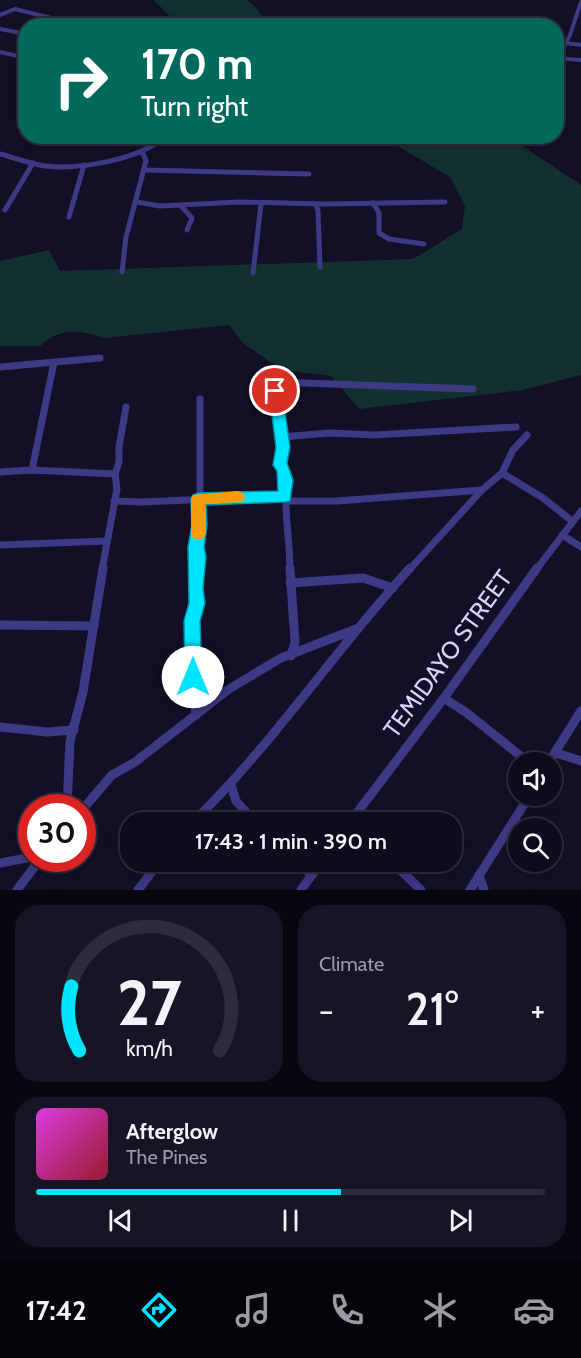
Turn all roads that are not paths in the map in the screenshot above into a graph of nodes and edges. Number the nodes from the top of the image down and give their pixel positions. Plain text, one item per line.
1 (581, 2) edge
2 (0, 15) edge
3 (51, 18) edge
4 (573, 27) junction
5 (579, 28) dead end
6 (0, 29) edge
7 (18, 32) edge
8 (566, 43) junction
9 (581, 45) edge
10 (564, 47) edge
11 (0, 52) edge
12 (18, 56) edge
13 (564, 59) edge
14 (581, 60) edge
15 (126, 144) edge
16 (158, 144) edge
17 (126, 151) junction
18 (142, 151) junction
19 (0, 154) edge
20 (33, 163) junction
21 (84, 165) junction
22 (144, 170) junction
23 (237, 173) junction
24 (309, 174) dead end
25 (237, 182) dead end
26 (136, 202) junction
27 (445, 202) dead end
28 (373, 203) junction
29 (261, 204) junction
30 (315, 204) junction
31 (180, 206) junction
32 (5, 210) dead end
33 (69, 217) dead end
34 (187, 230) dead end
35 (424, 244) dead end
36 (320, 267) dead end
37 (122, 272) dead end
38 (253, 273) dead end
39 (100, 358) dead end
40 (54, 362) junction
41 (0, 367) edge
42 (279, 370) dead end
43 (276, 382) junction
44 (473, 389) dead end
45 (200, 399) dead end
46 (126, 407) dead end
47 (516, 427) dead end
48 (527, 435) dead end
49 (281, 437) junction
50 (32, 470) junction
51 (0, 472) edge
52 (502, 473) junction
53 (115, 474) junction
54 (482, 490) junction
55 (198, 499) junction
56 (286, 499) junction
57 (114, 501) junction
58 (581, 511) edge
59 (572, 521) junction
60 (562, 535) junction
61 (107, 541) junction
62 (0, 545) edge
63 (581, 547) edge
64 (290, 583) junction
65 (393, 588) junction
66 (0, 625) edge
67 (94, 626) junction
68 (356, 629) junction
69 (291, 656) junction
70 (444, 698) junction
71 (581, 711) edge
72 (196, 715) junction
73 (0, 728) edge
74 (74, 730) junction
75 (516, 752) edge
76 (557, 752) edge
77 (562, 755) edge
78 (581, 760) edge
79 (231, 785) junction
80 (67, 794) edge
81 (96, 794) edge
82 (523, 806) edge
83 (203, 812) edge
84 (245, 812) edge
85 (358, 812) edge
86 (18, 859) edge
87 (0, 862) edge
88 (30, 872) edge
89 (152, 872) edge
90 (310, 872) edge
91 (402, 872) edge
92 (312, 874) joint
93 (479, 875) junction
94 (17, 890) edge
95 (138, 890) edge
96 (301, 890) edge
97 (421, 890) edge
98 (470, 890) edge
99 (484, 890) edge

1 - 4 street
2 - 3 street
4 - 5 street
4 - 8 street
6 - 7 street
8 - 9 street
8 - 10 street
11 - 12 street
13 - 14 street
15 - 17 street
16 - 18 street
17 - 18 street
17 - 21 street
18 - 22 street
19 - 20 street
20 - 21 street
20 - 32 street
21 - 33 street
22 - 23 street
22 - 26 street
23 - 24 street
23 - 25 street
26 - 31 street
26 - 37 street
27 - 28 street
28 - 30 street
28 - 35 street
29 - 30 street
29 - 31 street
29 - 38 street
30 - 36 street
31 - 34 street
39 - 40 street
40 - 41 street
40 - 50 street
42 - 43 street
43 - 44 street
43 - 49 street
45 - 55 street
46 - 53 street
47 - 49 street
48 - 52 street
49 - 56 street
50 - 51 street
50 - 53 street
52 - 54 street
52 - 59 street
53 - 57 street
54 - 56 street
54 - 65 street
55 - 56 street
55 - 57 street
55 - 72 street
56 - 64 street
57 - 61 street
58 - 59 street, TEMIDAYO STREET
59 - 60 street, TEMIDAYO STREET
60 - 63 street
60 - 70 street, TEMIDAYO STREET
61 - 62 street
61 - 67 street
64 - 65 street
64 - 69 street
65 - 68 street
66 - 67 street
67 - 74 street
68 - 69 street
68 - 79 street
69 - 72 street
70 - 75 street
70 - 85 street, TEMIDAYO STREET
71 - 76 street
72 - 81 street
73 - 74 street
74 - 80 street
77 - 78 street
79 - 83 street
79 - 84 street
82 - 93 street
86 - 87 street
88 - 94 street
89 - 95 street
90 - 92 street
91 - 97 street
92 - 96 street
93 - 98 street
93 - 99 street

